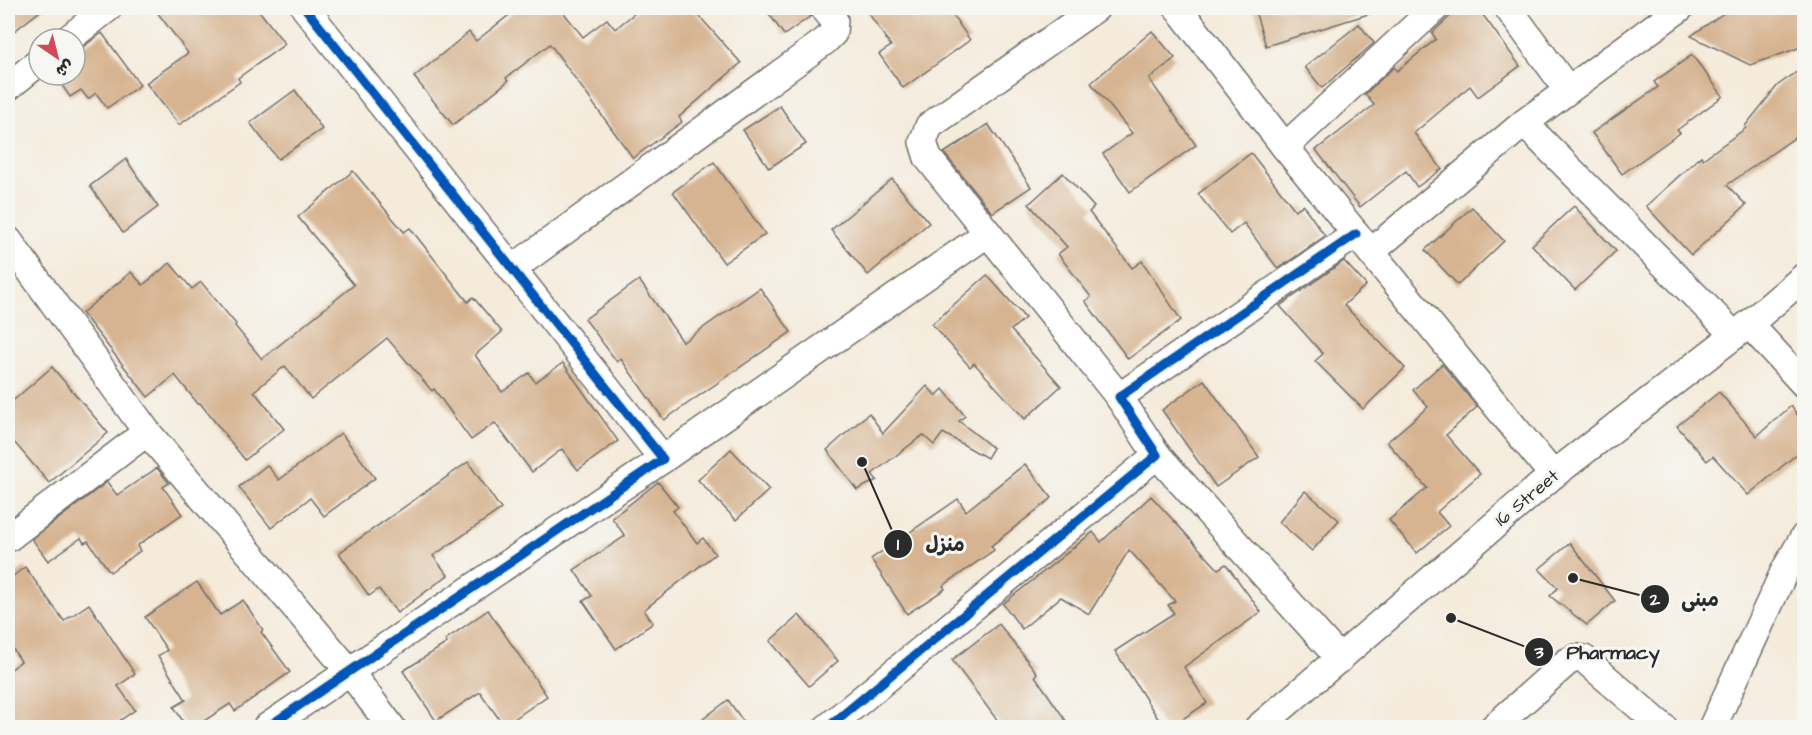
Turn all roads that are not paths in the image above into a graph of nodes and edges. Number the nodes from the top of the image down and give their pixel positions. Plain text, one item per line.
1 (108, 8) edge
2 (305, 8) edge
3 (824, 8) edge
4 (1096, 8) edge
5 (1178, 8) edge
6 (1435, 8) edge
7 (1508, 8) edge
8 (1680, 8) edge
9 (83, 27) edge
10 (27, 72) edge
11 (8, 87) edge
12 (1568, 90) junction
13 (1524, 123) junction
14 (1285, 147) junction
15 (988, 233) junction
16 (8, 240) edge
17 (1364, 243) junction
18 (512, 269) junction
19 (1804, 277) edge
20 (1742, 329) junction
21 (1804, 384) edge
22 (1119, 397) junction
23 (147, 432) junction
24 (1157, 455) junction
25 (663, 459) junction
26 (1553, 475) junction
27 (1804, 537) edge
28 (8, 538) edge
29 (1340, 659) junction
30 (350, 672) junction
31 (1259, 727) edge
32 (266, 728) edge
33 (392, 728) edge
34 (827, 728) edge
35 (1492, 728) edge
36 (1664, 728) edge
37 (1712, 728) edge

1 - 9 street
2 - 18 street
3 - 18 street
4 - 15 street
5 - 14 street
6 - 14 street
7 - 12 street
8 - 12 street
10 - 11 street
12 - 13 street
13 - 17 street
13 - 20 street
14 - 17 street
15 - 22 street
15 - 25 street
16 - 23 street
17 - 22 street
17 - 26 street
18 - 25 street
19 - 20 street, 16 Street
20 - 21 street
20 - 26 street, 16 Street
22 - 24 street
23 - 28 street
23 - 30 street
24 - 29 street
24 - 34 street
25 - 30 street
26 - 29 street, 16 Street
27 - 37 street
29 - 31 street, 16 Street
30 - 32 street
30 - 33 street
35 - 36 street

